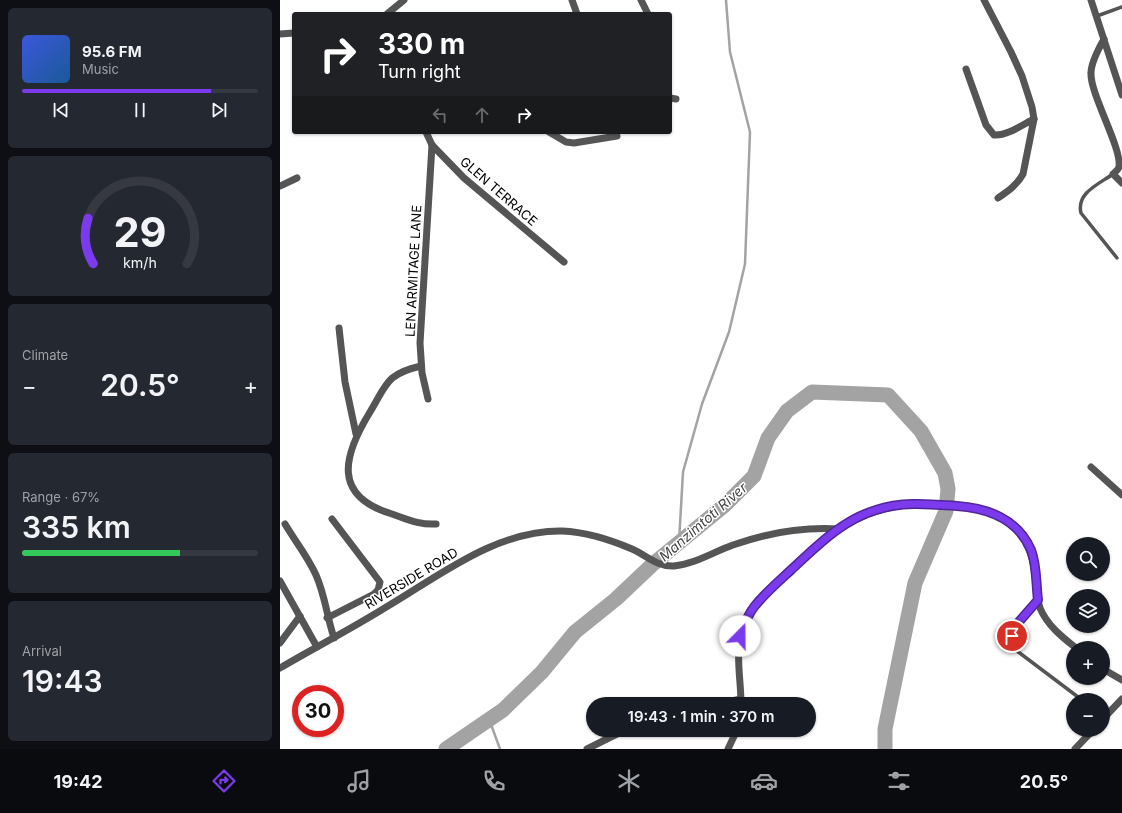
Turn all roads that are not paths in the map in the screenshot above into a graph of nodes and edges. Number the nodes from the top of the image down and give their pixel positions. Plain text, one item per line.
1 (404, 0) edge
2 (572, 0) edge
3 (641, 0) edge
4 (984, 0) edge
5 (1091, 0) edge
6 (1122, 7) edge
7 (389, 12) edge
8 (576, 12) edge
9 (647, 12) edge
10 (1097, 16) junction
11 (292, 33) edge
12 (280, 34) edge
13 (1104, 39) junction
14 (966, 69) dead end
15 (1122, 95) edge
16 (1034, 118) junction
17 (427, 134) edge
18 (552, 134) edge
19 (616, 136) dead end
20 (432, 145) junction
21 (1113, 174) junction
22 (297, 178) dead end
23 (1122, 183) edge
24 (280, 186) edge
25 (998, 198) dead end
26 (1117, 258) dead end
27 (564, 262) dead end
28 (338, 328) dead end
29 (421, 366) junction
30 (428, 399) dead end
31 (356, 434) junction
32 (1091, 467) dead end
33 (1122, 496) edge
34 (332, 520) dead end
35 (285, 524) dead end
36 (436, 524) dead end
37 (838, 529) junction
38 (280, 581) edge
39 (1038, 600) junction
40 (300, 616) junction
41 (327, 618) junction
42 (334, 638) junction
43 (1068, 641) edge
44 (280, 643) edge
45 (317, 647) junction
46 (280, 668) edge
47 (1110, 673) edge
48 (1122, 680) edge
49 (1073, 693) edge
50 (741, 697) edge
51 (1122, 699) edge
52 (1110, 711) edge
53 (611, 737) edge
54 (734, 737) edge
55 (1086, 737) edge
56 (587, 749) edge
57 (728, 749) edge
58 (1075, 749) edge

1 - 7 street
2 - 8 street
3 - 9 street
4 - 16 street
5 - 10 street
6 - 10 lane
10 - 13 street
11 - 12 street
13 - 15 street
13 - 21 street
14 - 16 street
16 - 25 street
17 - 20 street, GLEN TERRACE
18 - 19 street
20 - 27 street, GLEN TERRACE
20 - 29 street, LEN ARMITAGE LANE
21 - 23 street
21 - 26 lane
22 - 24 street
28 - 31 street
29 - 30 street, LEN ARMITAGE LANE
29 - 31 street
31 - 36 street
32 - 33 street
34 - 41 street
35 - 41 street
37 - 39 street
37 - 42 street, RIVERSIDE ROAD
37 - 50 street
38 - 40 street
39 - 43 street
39 - 49 lane
40 - 44 street
40 - 45 street
41 - 42 street
42 - 45 street, RIVERSIDE ROAD
45 - 46 street, RIVERSIDE ROAD
47 - 48 street
51 - 52 street
53 - 56 street
54 - 57 street
55 - 58 street

